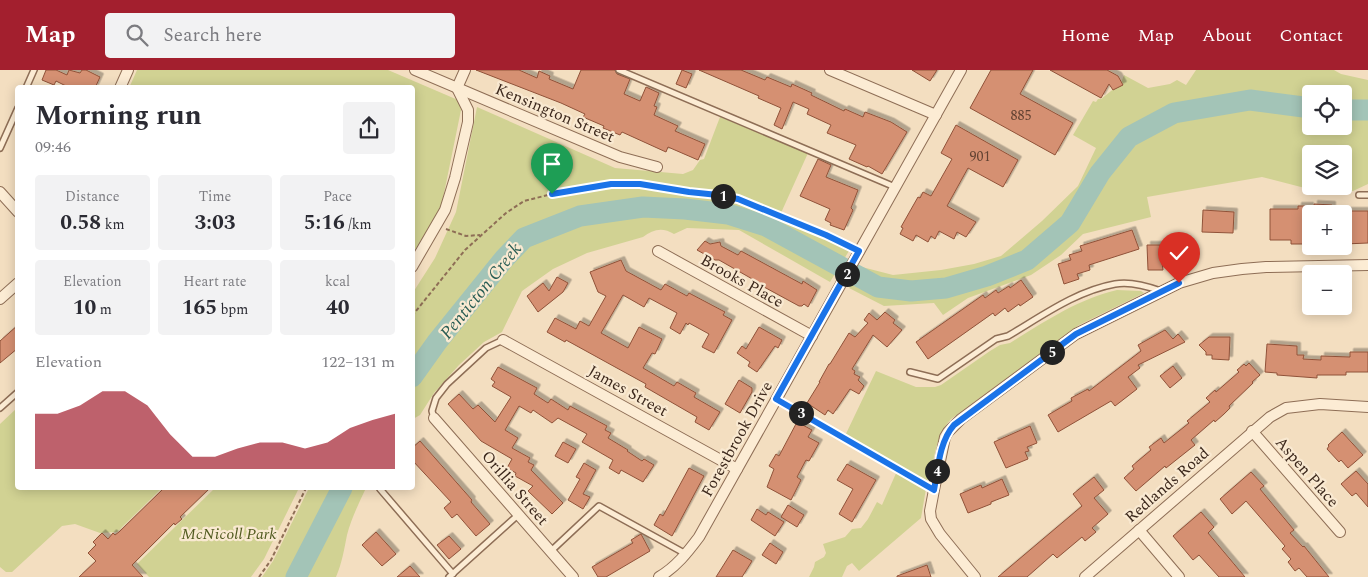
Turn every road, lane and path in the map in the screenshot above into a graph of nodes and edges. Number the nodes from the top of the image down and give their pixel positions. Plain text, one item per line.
1 (34, 70) edge
2 (128, 70) edge
3 (415, 70) edge
4 (465, 70) edge
5 (619, 70) edge
6 (830, 70) edge
7 (961, 70) edge
8 (27, 85) edge
9 (121, 85) edge
10 (457, 88) junction
11 (15, 115) edge
12 (936, 115) junction
13 (0, 148) edge
14 (657, 167) dead end
15 (895, 188) junction
16 (0, 192) edge
17 (1359, 195) dead end
18 (1368, 195) edge
19 (15, 209) edge
20 (436, 225) junction
21 (480, 236) junction
22 (658, 251) dead end
23 (859, 251) junction
24 (415, 262) edge
25 (1368, 265) edge
26 (15, 286) edge
27 (1161, 291) junction
28 (0, 299) edge
29 (415, 312) edge
30 (812, 336) junction
31 (503, 340) joint
32 (910, 372) dead end
33 (15, 395) edge
34 (776, 399) junction
35 (1368, 407) edge
36 (0, 408) edge
37 (434, 418) joint
38 (1252, 431) junction
39 (737, 469) junction
40 (305, 490) edge
41 (381, 490) edge
42 (934, 490) junction
43 (518, 515) junction
44 (1138, 530) junction
45 (1340, 532) dead end
46 (550, 552) junction
47 (686, 554) junction
48 (451, 575) edge
49 (259, 577) edge
50 (572, 577) edge
51 (659, 577) edge
52 (975, 577) edge
53 (1085, 577) edge
54 (1179, 577) edge

1 - 8 lane
2 - 9 street
3 - 10 street, Kensington Street
4 - 10 street
5 - 15 lane
6 - 12 street
7 - 12 street, Forestbrook Drive
10 - 14 street, Kensington Street
10 - 20 street
11 - 13 lane
12 - 15 street, Forestbrook Drive
15 - 23 street, Forestbrook Drive
16 - 19 street
17 - 18 lane
20 - 21 path
20 - 24 street
21 - 23 path
21 - 29 path
22 - 30 street, Brooks Place
23 - 30 street, Forestbrook Drive
25 - 27 street
26 - 28 street
27 - 32 lane
27 - 42 street
30 - 34 street, Forestbrook Drive
31 - 37 lane
31 - 39 street, James Street
33 - 36 lane
34 - 39 street, Forestbrook Drive
34 - 42 path
35 - 38 street, Redlands Road
37 - 43 street, Orillia Street
38 - 44 street, Redlands Road
38 - 45 street, Aspen Place
39 - 47 street, Forestbrook Drive
40 - 49 path
41 - 48 lane
42 - 52 street
43 - 46 street, Orillia Street
43 - 48 lane
44 - 53 street, Redlands Road
44 - 54 street
46 - 47 lane
46 - 50 street, Orillia Street
47 - 51 street, Forestbrook Drive

